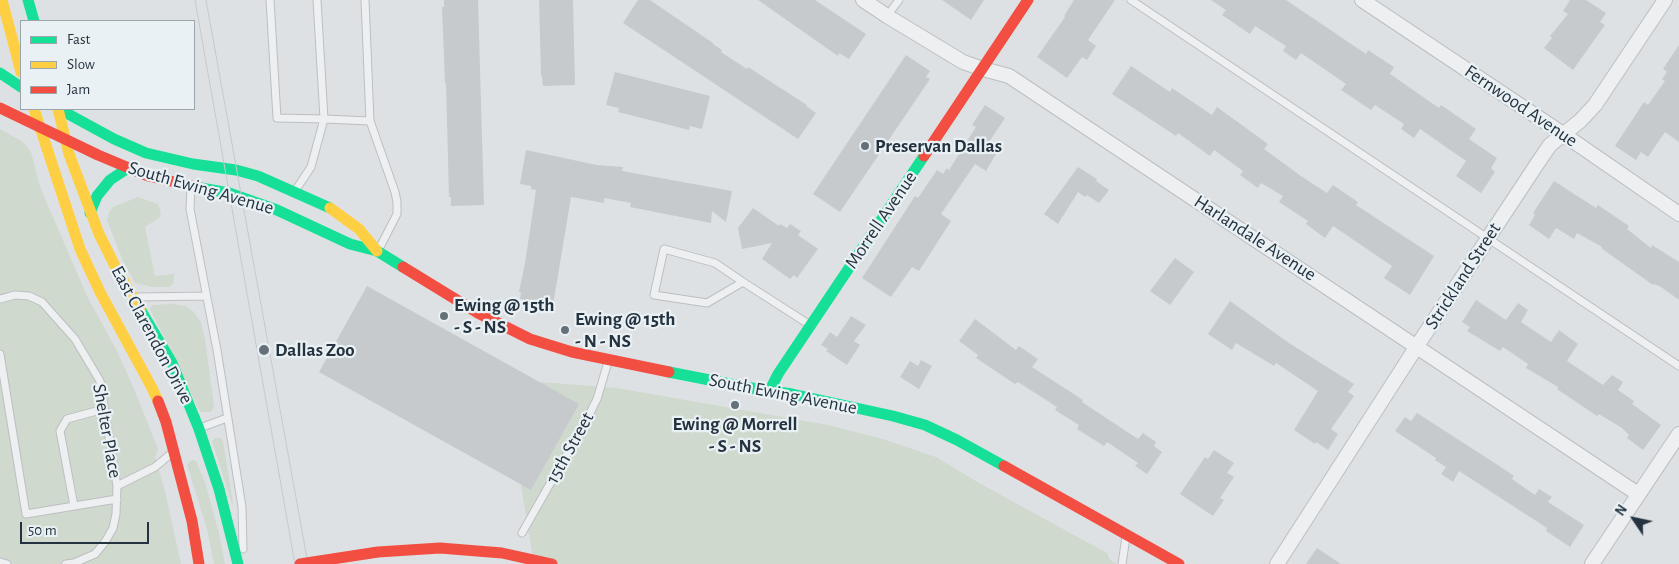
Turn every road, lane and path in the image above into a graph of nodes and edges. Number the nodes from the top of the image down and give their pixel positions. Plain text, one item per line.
1 (2, 0) edge
2 (28, 0) edge
3 (270, 0) edge
4 (317, 0) edge
5 (364, 0) edge
6 (863, 0) edge
7 (899, 0) edge
8 (1028, 0) edge
9 (1131, 0) edge
10 (1362, 0) edge
11 (1665, 0) edge
12 (887, 16) junction
13 (34, 20) edge
14 (20, 68) edge
15 (983, 69) junction
16 (0, 73) edge
17 (20, 86) edge
18 (0, 108) edge
19 (34, 110) edge
20 (58, 110) edge
21 (60, 110) edge
22 (324, 119) junction
23 (370, 121) junction
24 (40, 129) junction
25 (1563, 134) junction
26 (65, 140) junction
27 (128, 168) junction
28 (192, 175) junction
29 (294, 192) junction
30 (90, 213) junction
31 (1679, 214) edge
32 (1488, 239) junction
33 (377, 251) junction
34 (743, 282) junction
35 (206, 296) junction
36 (133, 298) junction
37 (0, 300) edge
38 (810, 326) junction
39 (1417, 346) junction
40 (0, 354) edge
41 (608, 359) junction
42 (1679, 366) edge
43 (770, 390) junction
44 (104, 409) junction
45 (226, 418) junction
46 (199, 429) junction
47 (1679, 434) edge
48 (174, 452) junction
49 (117, 486) junction
50 (1638, 494) junction
51 (117, 498) junction
52 (74, 506) junction
53 (522, 533) dead end
54 (1126, 535) junction
55 (0, 562) edge
56 (7, 564) edge
57 (66, 564) edge
58 (199, 564) edge
59 (238, 564) edge
60 (243, 564) edge
61 (300, 564) edge
62 (552, 564) edge
63 (1122, 564) edge
64 (1179, 564) edge
65 (1277, 564) edge
66 (1592, 564) edge

1 - 14 street
2 - 13 street
3 - 22 lane
4 - 22 lane
5 - 23 lane
6 - 12 street, Harlandale Avenue
7 - 12 lane
8 - 15 street, Morrell Avenue
9 - 32 lane
10 - 25 street, Fernwood Avenue
11 - 25 street, Strickland Street
12 - 15 street, Harlandale Avenue
15 - 38 street, Morrell Avenue
15 - 39 street, Harlandale Avenue
16 - 17 street
18 - 24 street, South Ewing Avenue
19 - 24 street, East Clarendon Drive
20 - 26 street, East Clarendon Drive
21 - 28 street, South Ewing Avenue
22 - 23 lane
22 - 29 lane
23 - 33 lane
24 - 26 street, South Ewing Avenue
24 - 48 street, East Clarendon Drive
25 - 31 street, Fernwood Avenue
25 - 32 street, Strickland Street
26 - 27 street, South Ewing Avenue
26 - 30 street, East Clarendon Drive
27 - 28 street, South Ewing Avenue
27 - 30 street
28 - 29 street, South Ewing Avenue
28 - 33 street, South Ewing Avenue
28 - 35 lane
29 - 33 street, South Ewing Avenue
30 - 36 street, East Clarendon Drive
32 - 39 street, Strickland Street
32 - 42 lane
33 - 41 street, South Ewing Avenue
34 - 34 lane
34 - 38 lane
35 - 36 lane
35 - 45 lane
36 - 46 street, East Clarendon Drive
37 - 44 lane, Shelter Place
38 - 43 street, Morrell Avenue
39 - 50 street, Harlandale Avenue
39 - 65 street, Strickland Street
40 - 52 lane
41 - 43 street, South Ewing Avenue
41 - 53 lane, 15th Street
43 - 54 street, South Ewing Avenue
44 - 49 lane, Shelter Place
44 - 52 lane
45 - 46 lane
45 - 60 lane
46 - 48 street
46 - 59 street, East Clarendon Drive
47 - 50 street
48 - 49 lane
48 - 58 street, East Clarendon Drive
49 - 51 lane, Shelter Place
50 - 66 street
51 - 52 lane
51 - 57 lane, Shelter Place
54 - 63 lane
54 - 64 street, South Ewing Avenue
55 - 56 lane
61 - 62 street, bridge

